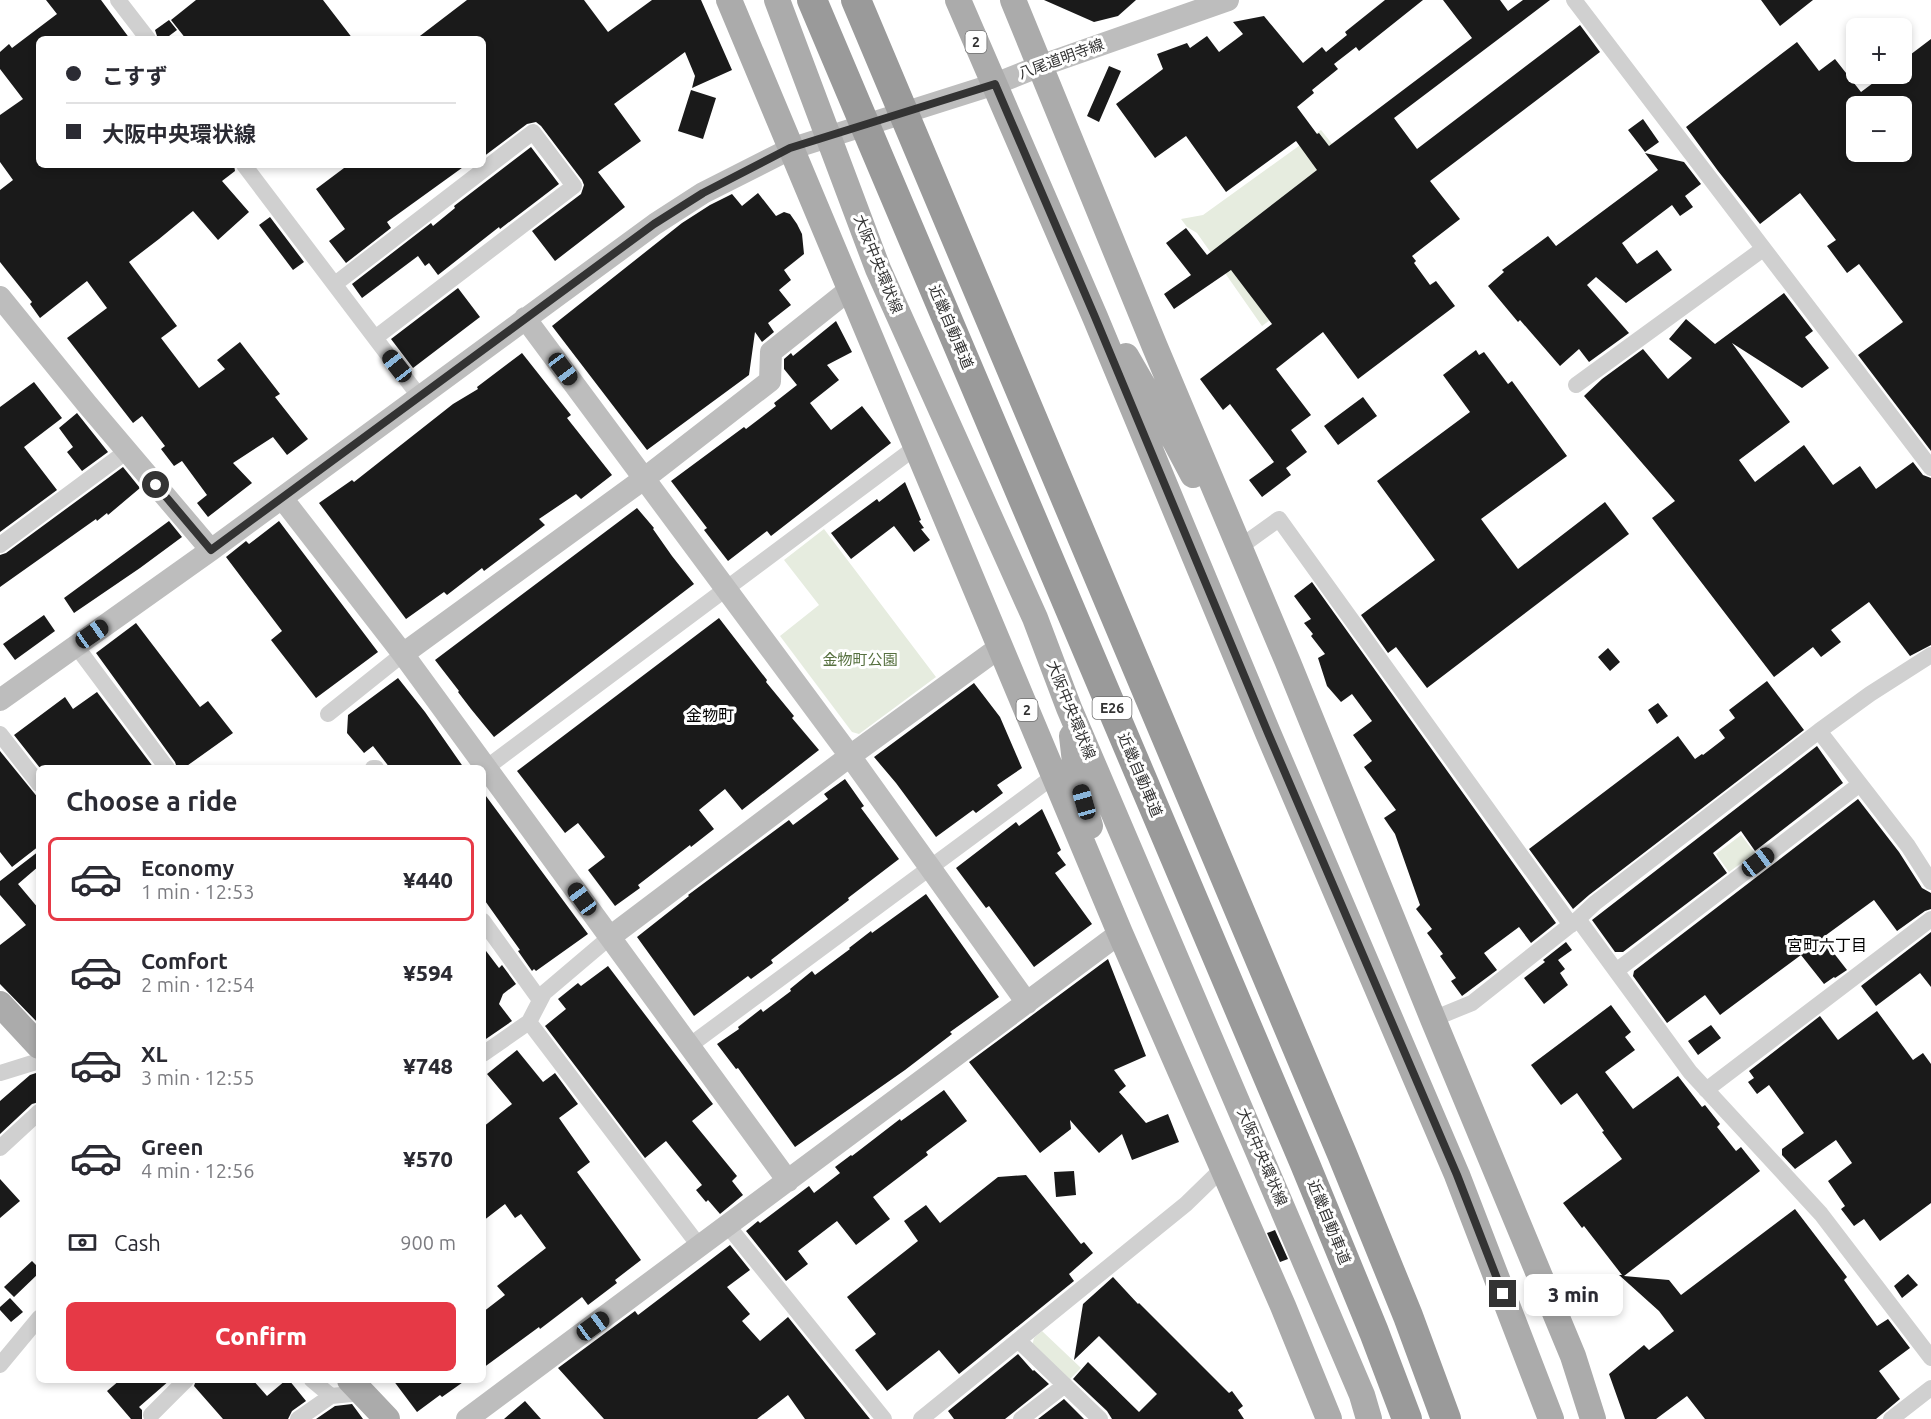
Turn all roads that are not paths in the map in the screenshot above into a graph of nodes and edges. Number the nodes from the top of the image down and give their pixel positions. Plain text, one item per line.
1 (118, 0) edge
2 (729, 0) edge
3 (777, 0) edge
4 (790, 0) edge
5 (812, 0) edge
6 (858, 0) edge
7 (958, 0) edge
8 (1013, 0) edge
9 (1228, 0) edge
10 (1574, 0) edge
11 (1203, 4) edge
12 (146, 36) edge
13 (1040, 66) junction
14 (847, 82) junction
15 (995, 84) junction
16 (829, 136) junction
17 (790, 148) junction
18 (246, 168) edge
19 (1763, 249) junction
20 (1070, 259) junction
21 (335, 284) junction
22 (849, 290) junction
23 (2, 305) edge
24 (525, 318) junction
25 (375, 338) junction
26 (1576, 385) dead end
27 (419, 396) junction
28 (916, 447) junction
29 (127, 452) junction
30 (1931, 468) edge
31 (645, 478) junction
32 (282, 498) junction
33 (0, 545) edge
34 (1240, 547) junction
35 (211, 550) junction
36 (726, 588) junction
37 (76, 646) junction
38 (1000, 647) junction
39 (403, 654) junction
40 (1931, 655) edge
41 (1287, 660) junction
42 (0, 699) edge
43 (1069, 708) junction
44 (328, 714) dead end
45 (1819, 731) junction
46 (0, 734) edge
47 (850, 756) junction
48 (165, 765) edge
49 (484, 765) edge
50 (486, 768) joint
51 (1054, 776) junction
52 (36, 780) edge
53 (1860, 784) junction
54 (930, 868) junction
55 (1931, 882) edge
56 (1931, 919) edge
57 (1574, 922) junction
58 (486, 925) edge
59 (1120, 933) junction
60 (610, 937) junction
61 (1616, 971) junction
62 (540, 1000) junction
63 (1027, 1003) junction
64 (0, 1004) edge
65 (1433, 1019) junction
66 (529, 1022) junction
67 (36, 1043) edge
68 (689, 1046) junction
69 (486, 1052) edge
70 (36, 1062) edge
71 (0, 1073) edge
72 (1706, 1090) junction
73 (36, 1115) edge
74 (0, 1148) edge
75 (1222, 1169) junction
76 (788, 1181) junction
77 (728, 1226) junction
78 (700, 1247) junction
79 (36, 1322) edge
80 (1018, 1340) junction
81 (1931, 1358) edge
82 (0, 1365) edge
83 (183, 1383) edge
84 (323, 1383) edge
85 (1065, 1385) junction
86 (1931, 1388) edge
87 (348, 1390) edge
88 (151, 1415) dead end
89 (298, 1419) edge
90 (387, 1419) edge
91 (467, 1419) edge
92 (884, 1419) edge
93 (921, 1419) edge
94 (1021, 1419) edge
95 (1100, 1419) edge
96 (1328, 1419) edge
97 (1369, 1419) edge
98 (1407, 1419) edge
99 (1446, 1419) edge
100 (1551, 1419) edge
101 (1593, 1419) edge
102 (1891, 1419) edge

1 - 12 street
2 - 17 main road, 2
3 - 16 main road, 大阪中央環状線
4 - 14 highway
5 - 14 highway, 近畿自動車道 / E26
6 - 99 highway, E26
7 - 15 main road, 2
8 - 13 main road
9 - 11 street, 八尾道明寺線
10 - 19 street
11 - 13 street, 八尾道明寺線
13 - 15 street, 八尾道明寺線
13 - 34 main road
14 - 98 highway, 近畿自動車道 / E26
15 - 16 street, 八尾道明寺線
15 - 20 main road, 2
16 - 17 street, 八尾道明寺線
16 - 43 main road, 大阪中央環状線
17 - 22 main road, 2
17 - 24 street, 八尾道明寺線
18 - 21 street
19 - 26 street
19 - 30 street
20 - 41 main road
20 - 100 main road, 2
21 - 25 street
21 - 25 street
22 - 28 main road, 2
22 - 31 street
23 - 29 street
24 - 27 street, 八尾道明寺線
24 - 31 street
25 - 27 street
27 - 32 street, 八尾道明寺線
28 - 36 street
28 - 38 main road, 2
29 - 33 street
29 - 35 street
31 - 36 street
31 - 39 street
32 - 35 street, 八尾道明寺線
32 - 39 street
34 - 41 main road
34 - 57 street
35 - 37 street, 八尾道明寺線
36 - 47 street
36 - 50 street
37 - 42 street, 八尾道明寺線
37 - 48 street
38 - 47 street
38 - 51 main road, 2
39 - 44 street
39 - 49 street
40 - 45 street
41 - 65 main road
43 - 59 main road
43 - 97 main road, 大阪中央環状線
45 - 53 street
45 - 57 street
46 - 52 street
47 - 54 street
47 - 60 street
50 - 60 street
51 - 54 street
51 - 59 main road, 2
53 - 55 street
53 - 61 street
54 - 63 street
54 - 68 street
56 - 72 street
57 - 61 street
57 - 65 street
58 - 62 street
59 - 63 street
59 - 75 main road, 2
60 - 62 street
60 - 68 street
61 - 72 street
62 - 66 street
63 - 76 street
64 - 67 main road
65 - 101 main road
66 - 69 street
66 - 78 street
68 - 76 street
70 - 71 street
72 - 81 street
73 - 74 street
75 - 80 street
75 - 96 main road, 2
76 - 77 street
77 - 78 street
77 - 92 street
78 - 91 street
79 - 82 street
80 - 85 street
80 - 93 street
83 - 88 street
84 - 87 street
85 - 94 street
85 - 95 street
86 - 102 street
87 - 89 street
87 - 90 main road

